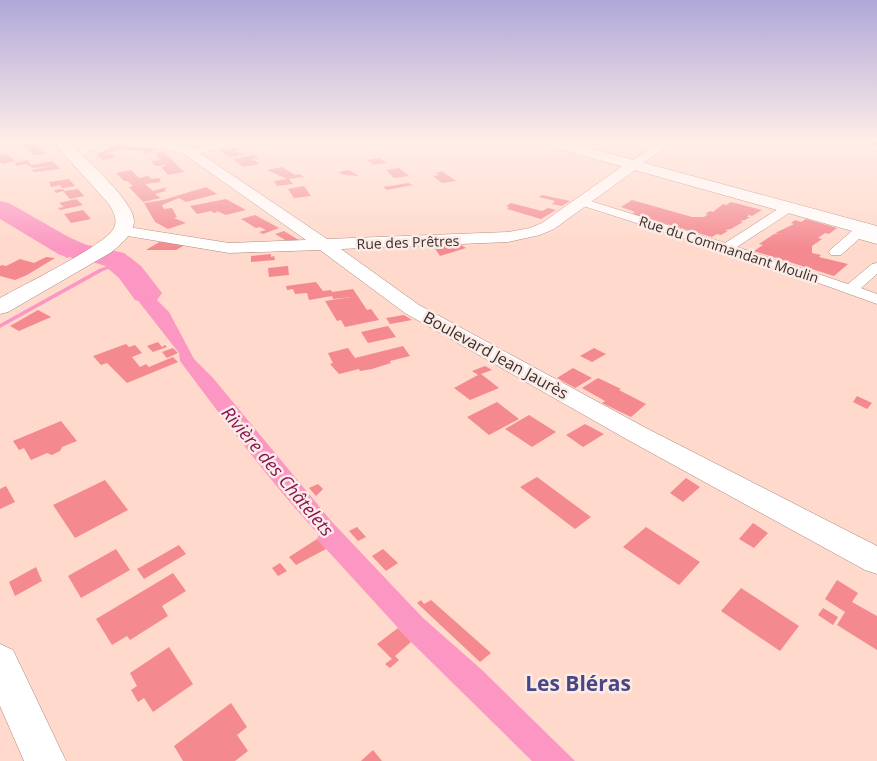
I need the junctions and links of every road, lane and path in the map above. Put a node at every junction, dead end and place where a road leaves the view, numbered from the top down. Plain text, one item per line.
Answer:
1 (93, 178) edge
2 (227, 178) edge
3 (615, 178) edge
4 (678, 178) edge
5 (581, 202) junction
6 (788, 208) junction
7 (122, 231) junction
8 (877, 232) edge
9 (877, 240) edge
10 (325, 245) junction
11 (726, 248) junction
12 (836, 252) dead end
13 (877, 267) edge
14 (850, 290) junction
15 (877, 299) edge
16 (0, 306) edge
17 (877, 560) edge
18 (0, 662) edge
19 (45, 761) edge

1 - 7 main road
2 - 10 street, Boulevard Jean Jaurès
3 - 5 street, Rue des Prêtres
4 - 6 main road
5 - 10 street, Rue des Prêtres
5 - 11 street, Rue du Commandant Moulin
6 - 8 main road
6 - 11 street
7 - 10 street, Rue des Prêtres
7 - 16 main road
9 - 12 street
10 - 17 street, Boulevard Jean Jaurès
11 - 14 street, Rue du Commandant Moulin
13 - 14 street
14 - 15 street, Rue du Commandant Moulin
18 - 19 street

